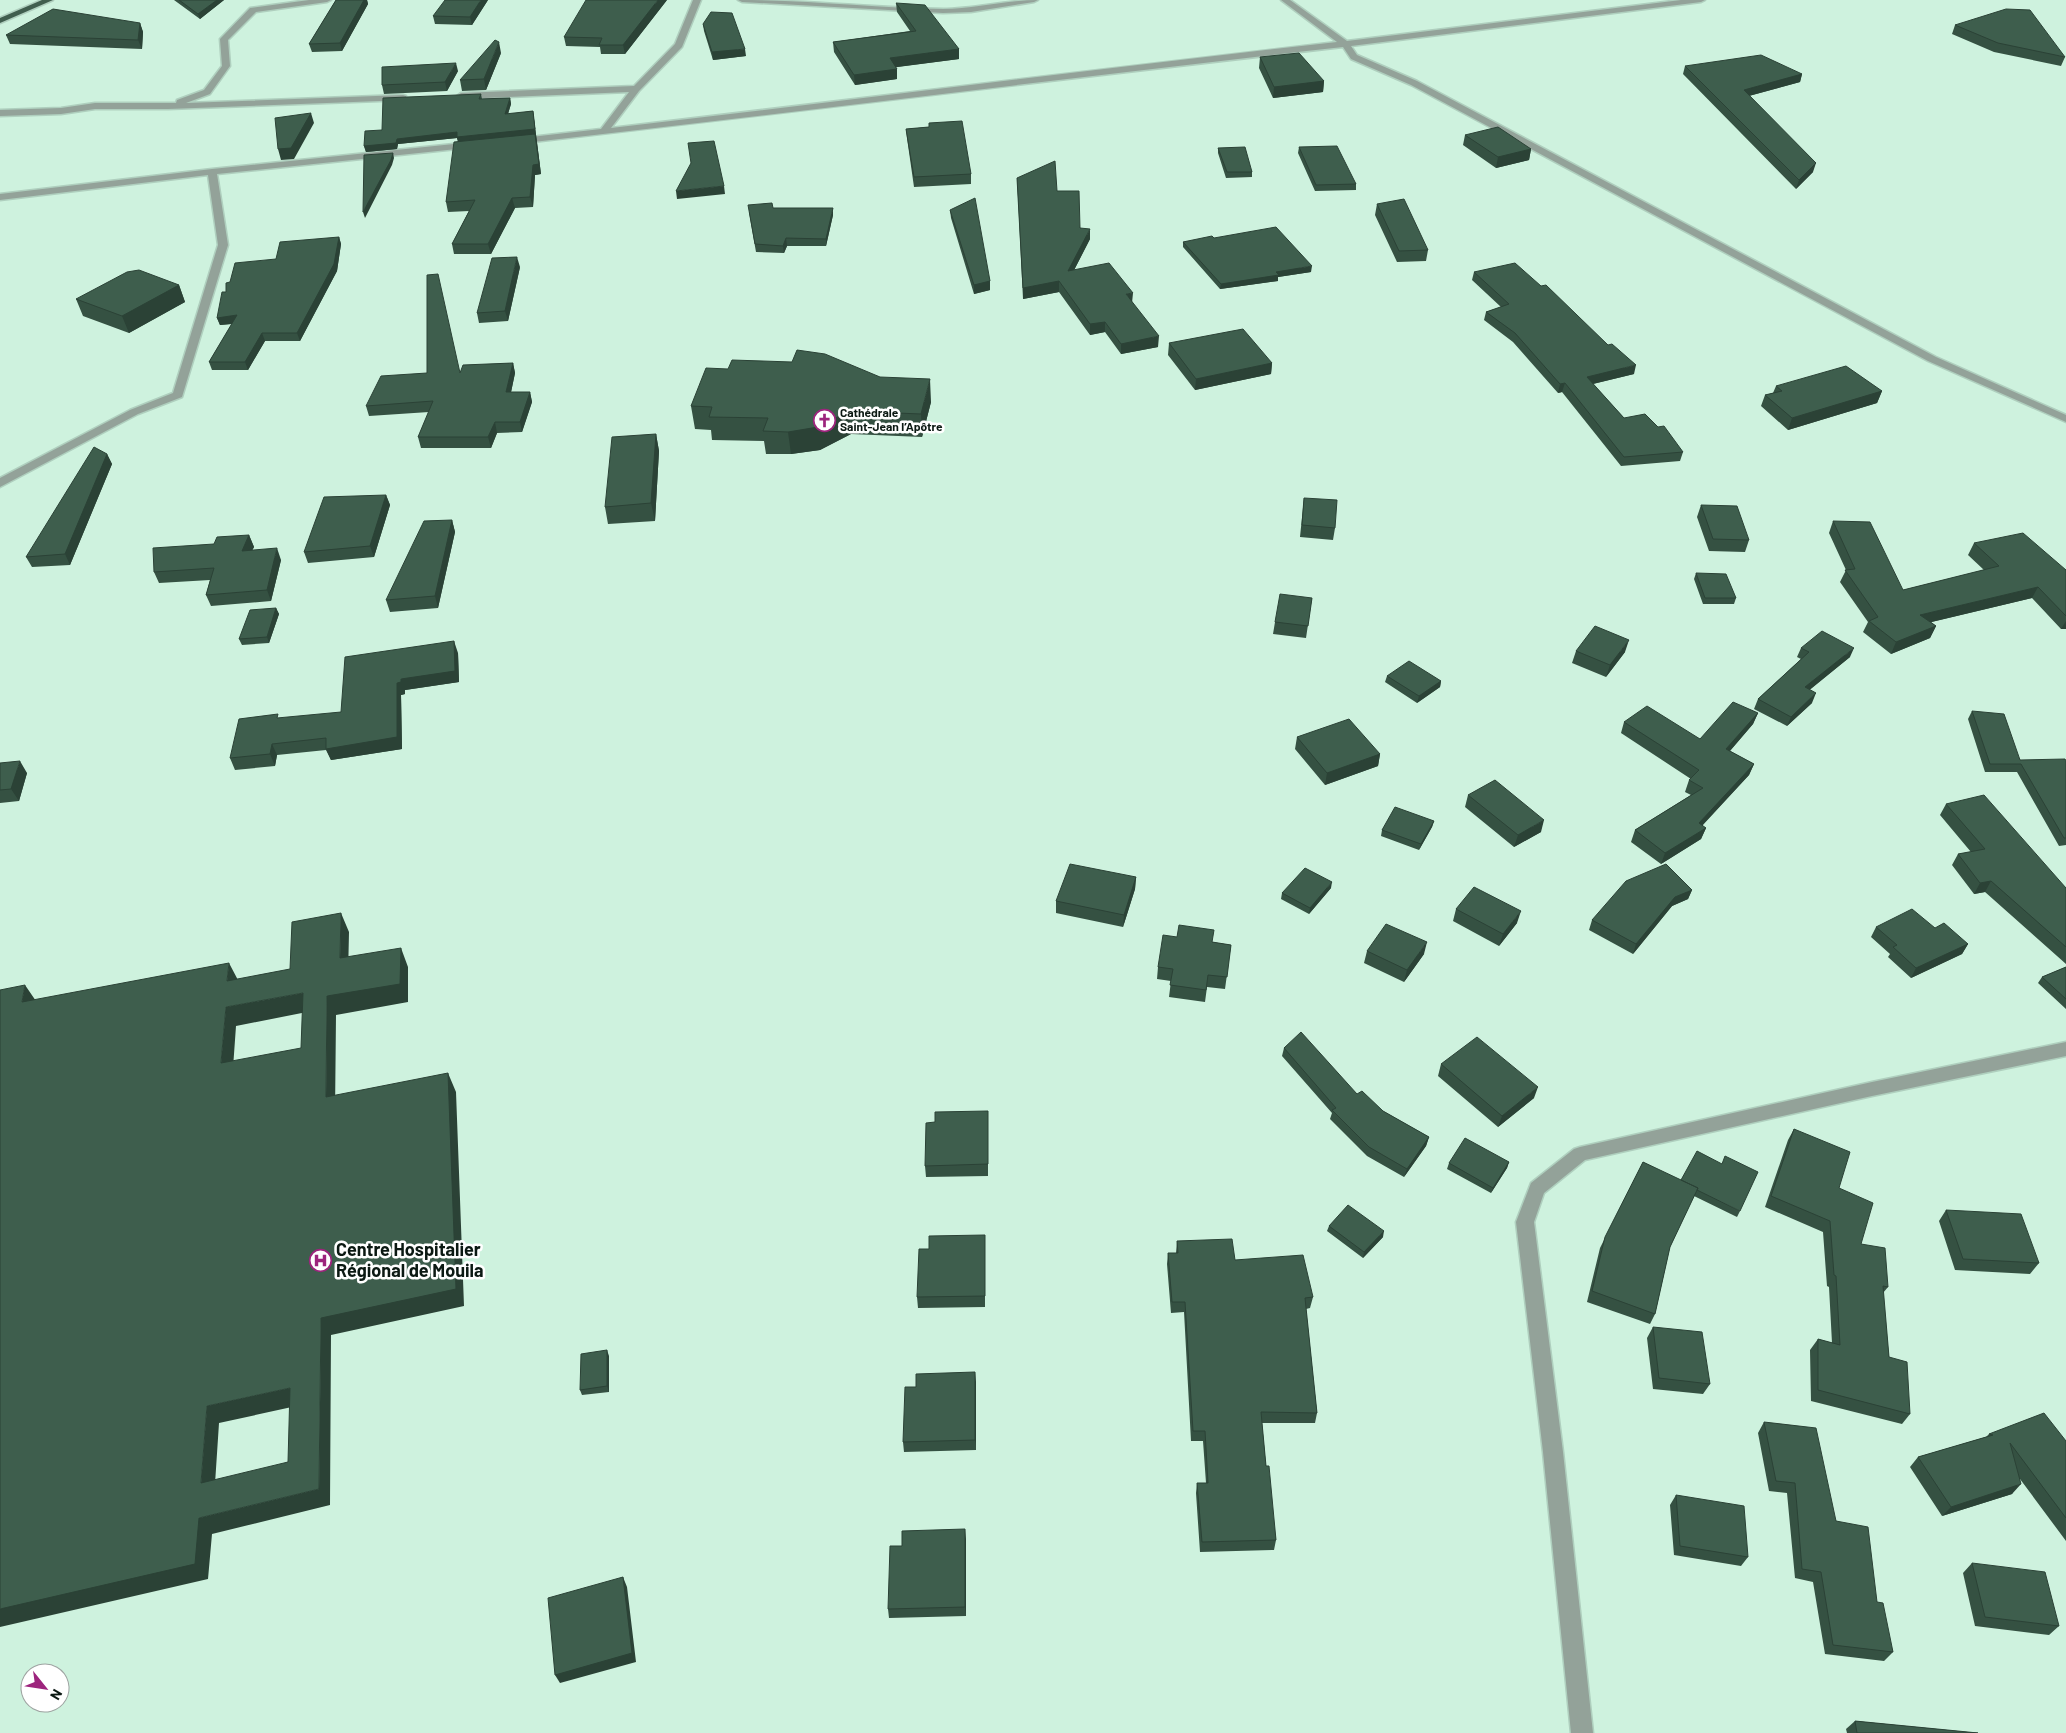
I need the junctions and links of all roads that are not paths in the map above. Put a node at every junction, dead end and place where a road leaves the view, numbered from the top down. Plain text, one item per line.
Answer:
1 (326, 0) edge
2 (697, 0) edge
3 (742, 0) edge
4 (1034, 0) edge
5 (1285, 0) edge
6 (1701, 0) edge
7 (43, 1) edge
8 (0, 21) edge
9 (1344, 44) junction
10 (636, 89) junction
11 (447, 96) edge
12 (417, 97) edge
13 (168, 106) junction
14 (0, 113) edge
15 (603, 132) junction
16 (505, 142) edge
17 (485, 144) edge
18 (212, 172) junction
19 (0, 197) edge
20 (2066, 419) edge
21 (0, 483) edge
22 (2066, 1049) edge
23 (1582, 1733) edge

1 - 13 street
2 - 10 street
3 - 4 street
5 - 9 street
6 - 9 street
7 - 8 highway
9 - 15 street
9 - 20 street
10 - 11 street
10 - 15 street
12 - 13 street
13 - 14 street
15 - 16 street
17 - 18 street
18 - 19 street
18 - 21 street
22 - 23 street

